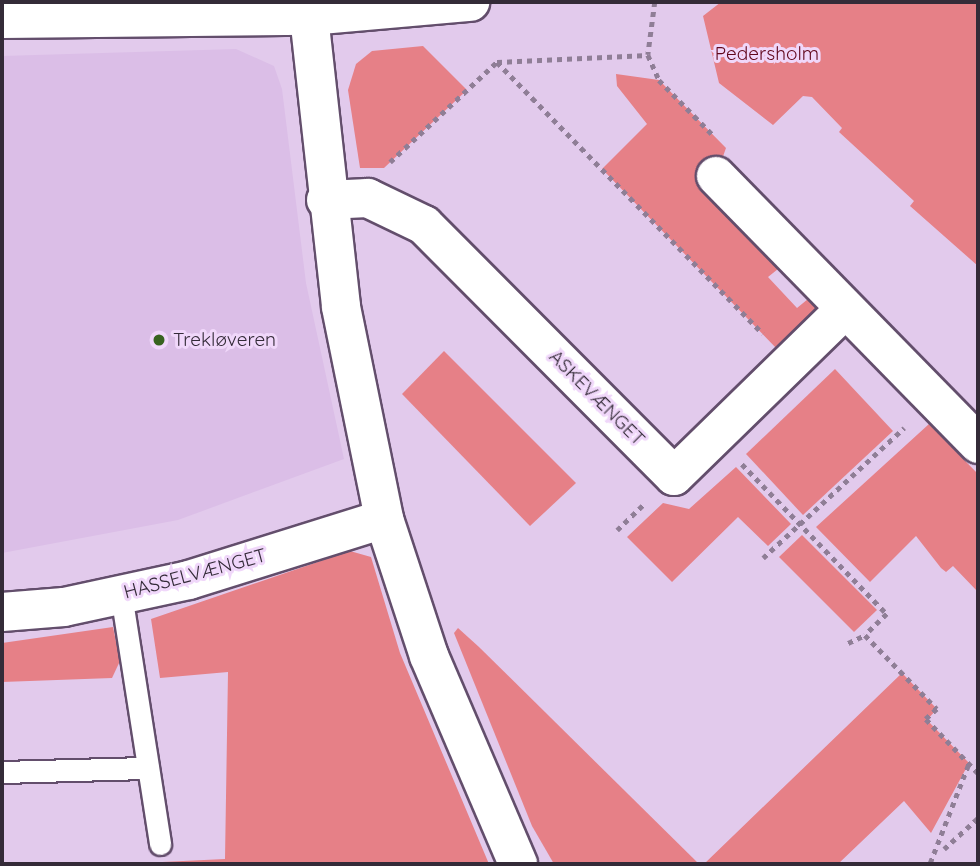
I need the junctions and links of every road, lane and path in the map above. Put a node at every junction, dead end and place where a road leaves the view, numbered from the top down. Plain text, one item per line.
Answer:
1 (470, 2) edge
2 (655, 2) edge
3 (309, 16) junction
4 (2, 19) edge
5 (648, 55) junction
6 (497, 62) junction
7 (716, 176) joint
8 (368, 198) junction
9 (326, 200) junction
10 (845, 309) junction
11 (790, 362) junction
12 (934, 399) junction
13 (715, 436) junction
14 (978, 444) edge
15 (384, 519) junction
16 (801, 524) junction
17 (763, 558) dead end
18 (121, 594) junction
19 (2, 612) edge
20 (865, 635) junction
21 (848, 643) dead end
22 (968, 763) junction
23 (148, 768) junction
24 (2, 772) edge
25 (978, 773) edge
26 (978, 818) edge
27 (160, 844) dead end
28 (944, 849) dead end
29 (929, 863) edge
30 (518, 864) edge

1 - 3 street
2 - 5 path
3 - 4 street
3 - 9 street
5 - 6 path
5 - 7 path
6 - 8 path
6 - 11 path
7 - 10 street
8 - 9 street, ASKEVÆNGET
8 - 13 street, ASKEVÆNGET
9 - 15 street
10 - 11 street, ASKEVÆNGET
10 - 12 street
11 - 13 street, ASKEVÆNGET
12 - 14 street
12 - 16 path
13 - 16 path
15 - 18 street, HASSELVÆNGET
15 - 30 street
16 - 17 path
16 - 20 path
18 - 19 street, HASSELVÆNGET
18 - 23 lane
20 - 21 path
20 - 22 path
22 - 25 path
22 - 29 path
23 - 24 lane
23 - 27 lane
26 - 28 path

